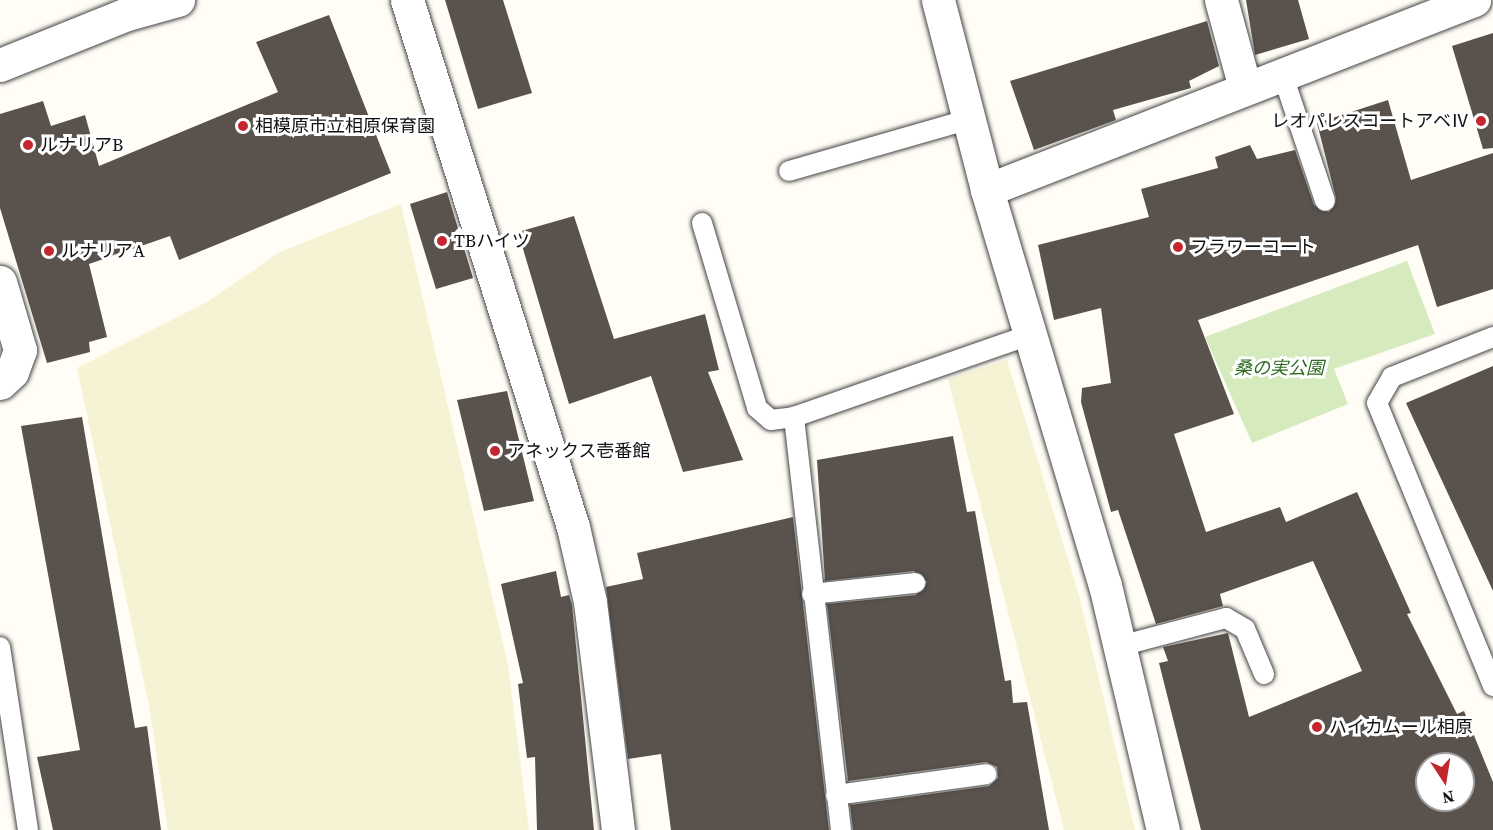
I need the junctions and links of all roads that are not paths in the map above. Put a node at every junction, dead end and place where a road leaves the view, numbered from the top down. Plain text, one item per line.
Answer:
1 (178, 0) edge
2 (407, 0) edge
3 (938, 0) edge
4 (1221, 0) edge
5 (1474, 0) edge
6 (0, 65) edge
7 (1282, 73) junction
8 (1245, 88) junction
9 (969, 119) junction
10 (789, 171) dead end
11 (987, 190) junction
12 (1325, 201) dead end
13 (702, 224) dead end
14 (0, 282) edge
15 (1030, 334) junction
16 (1493, 338) edge
17 (0, 383) edge
18 (794, 417) junction
19 (915, 583) dead end
20 (812, 594) junction
21 (1120, 646) junction
22 (0, 647) edge
23 (1264, 674) dead end
24 (1493, 686) edge
25 (987, 774) dead end
26 (836, 795) junction
27 (28, 830) edge
28 (618, 830) edge
29 (841, 830) edge
30 (1163, 830) edge

1 - 6 street
2 - 28 street
3 - 9 street
4 - 8 street
5 - 7 street
7 - 8 street
7 - 12 lane
8 - 11 street
9 - 10 lane
9 - 11 street
11 - 15 street
13 - 18 lane
14 - 17 street
15 - 18 lane
15 - 21 street
16 - 24 lane
18 - 20 lane
19 - 20 lane
20 - 26 lane
21 - 23 lane
21 - 30 street
22 - 27 lane
25 - 26 lane
26 - 29 lane

